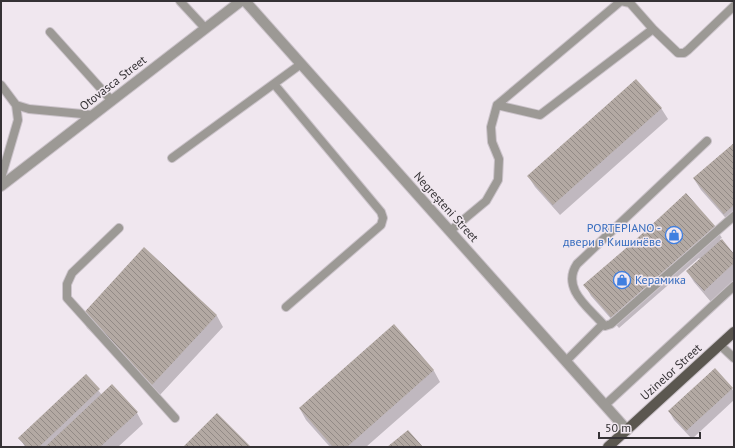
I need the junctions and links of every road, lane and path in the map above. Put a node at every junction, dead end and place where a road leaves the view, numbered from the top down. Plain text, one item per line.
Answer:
1 (180, 1) edge
2 (241, 1) edge
3 (245, 1) edge
4 (621, 1) edge
5 (734, 6) edge
6 (205, 28) junction
7 (653, 29) junction
8 (50, 32) dead end
9 (300, 64) junction
10 (274, 84) junction
11 (1, 85) edge
12 (112, 101) junction
13 (16, 104) junction
14 (497, 105) junction
15 (93, 115) junction
16 (707, 141) dead end
17 (172, 158) dead end
18 (1, 178) edge
19 (1, 186) edge
20 (734, 216) edge
21 (119, 228) dead end
22 (450, 231) junction
23 (734, 286) edge
24 (286, 307) dead end
25 (603, 324) junction
26 (734, 332) edge
27 (720, 345) junction
28 (734, 358) edge
29 (566, 361) junction
30 (605, 405) junction
31 (175, 418) dead end
32 (627, 430) junction
33 (608, 447) edge

1 - 6 lane
2 - 6 street, Otovasca Street
3 - 9 street, Negreșteni Street
4 - 7 lane
4 - 14 lane
5 - 7 lane
6 - 12 street, Otovasca Street
7 - 14 lane
8 - 12 lane
9 - 10 lane
9 - 22 street, Negreșteni Street
10 - 17 lane
10 - 24 lane
11 - 13 lane
12 - 15 street, Otovasca Street
13 - 15 lane
13 - 18 lane
14 - 22 lane
15 - 19 street, Otovasca Street
16 - 25 lane
20 - 25 lane
21 - 31 lane
22 - 29 street, Negreșteni Street
23 - 30 lane
25 - 29 lane
26 - 27 main road, Uzinelor Street
27 - 28 lane
27 - 32 main road, Uzinelor Street
29 - 30 street, Negreșteni Street
30 - 32 street, Negreșteni Street
32 - 33 main road, Uzinelor Street

